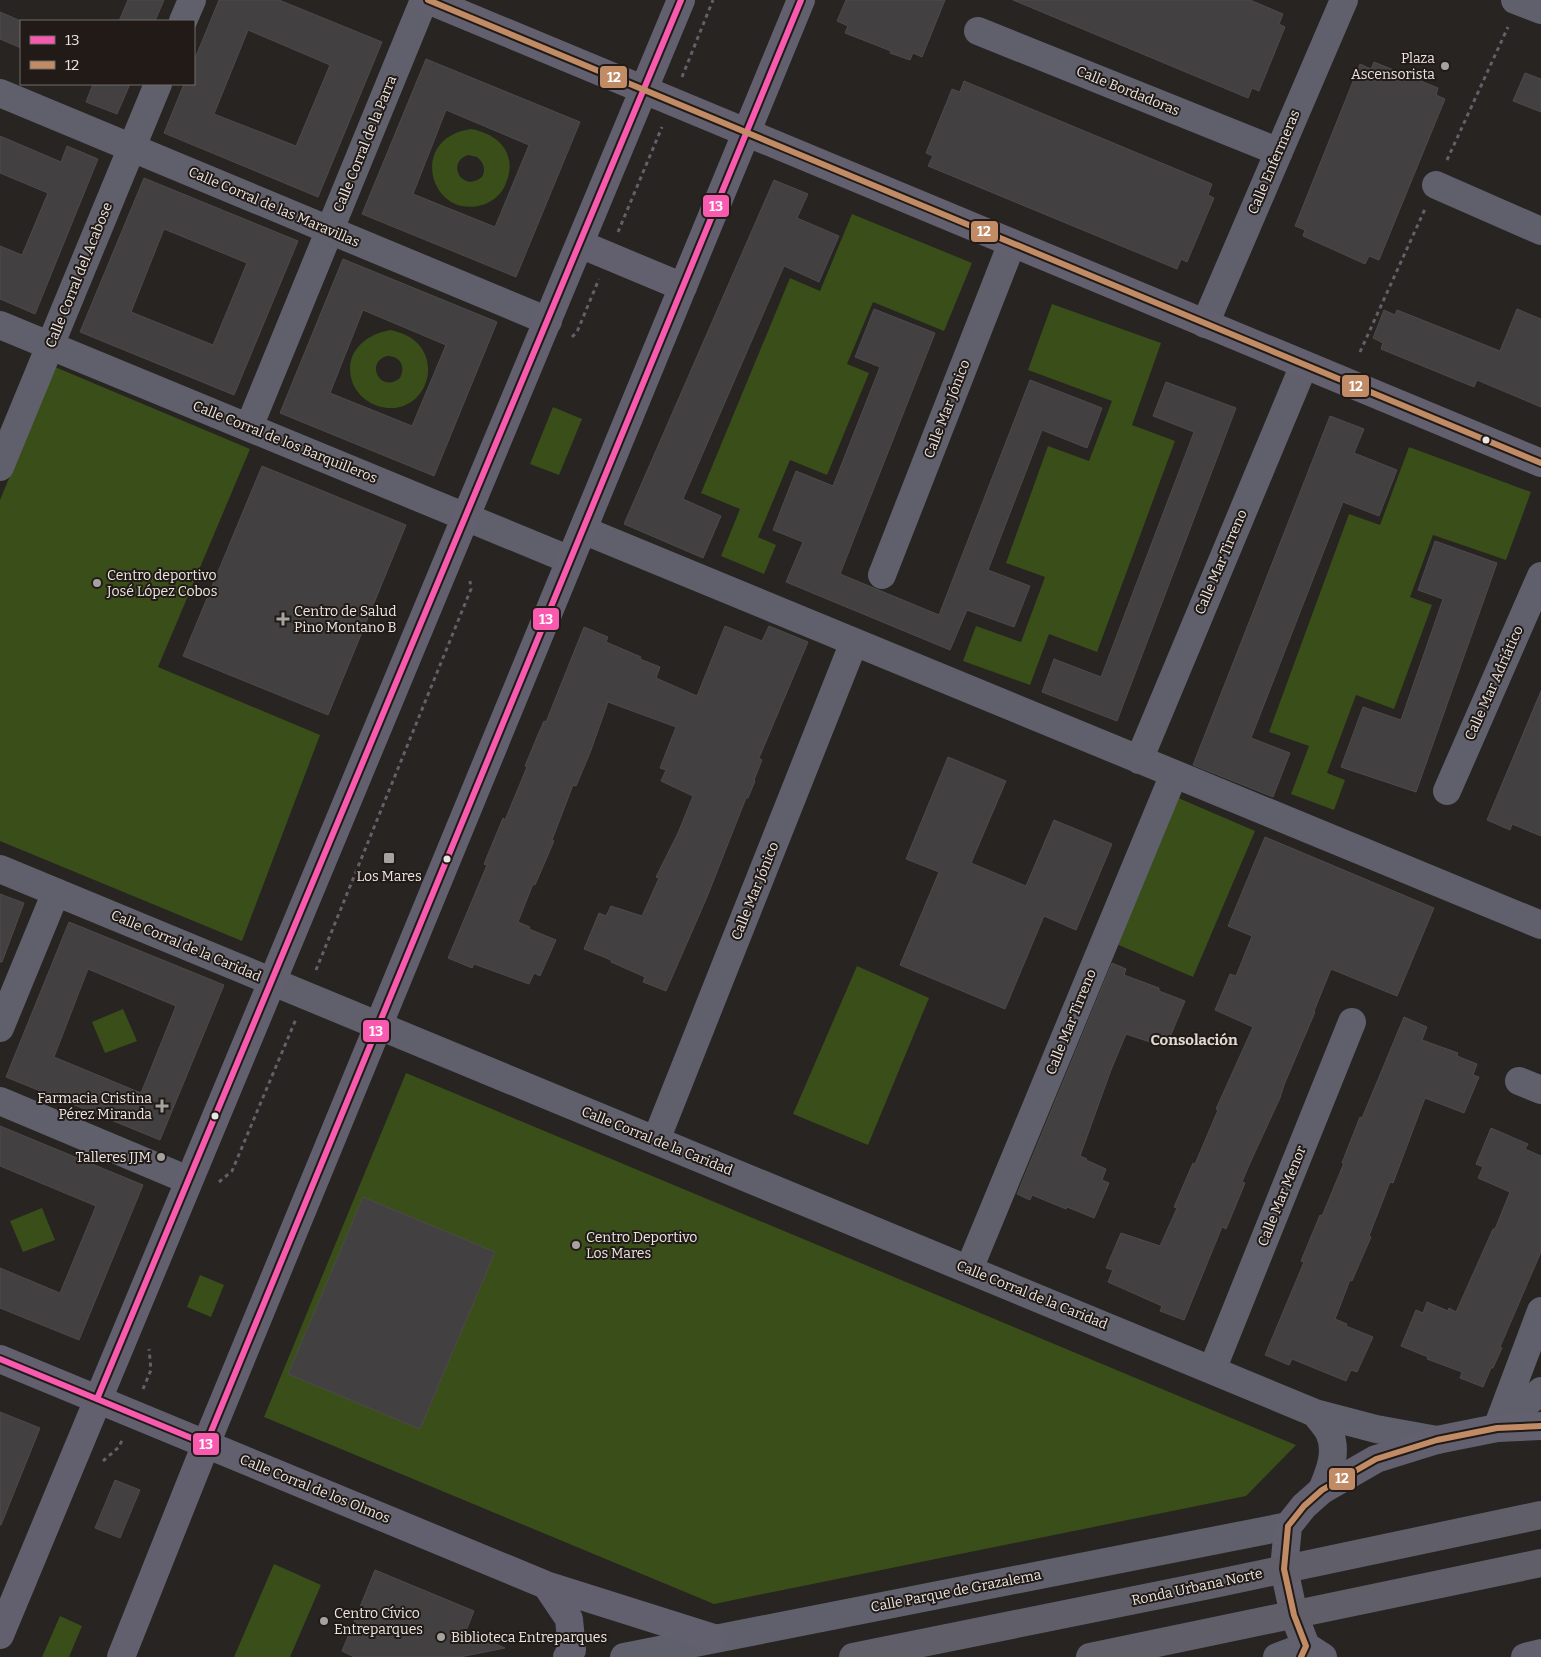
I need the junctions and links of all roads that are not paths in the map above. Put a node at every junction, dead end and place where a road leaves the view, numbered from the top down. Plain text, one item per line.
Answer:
1 (192, 0) edge
2 (426, 0) edge
3 (681, 0) edge
4 (801, 0) edge
5 (1344, 0) edge
6 (1515, 0) edge
7 (1541, 10) edge
8 (183, 20) edge
9 (978, 30) dead end
10 (158, 85) edge
11 (644, 89) junction
12 (0, 93) edge
13 (746, 132) junction
14 (131, 148) junction
15 (1279, 152) junction
16 (1436, 185) dead end
17 (330, 230) junction
18 (1541, 231) edge
19 (1012, 243) junction
20 (580, 244) junction
21 (683, 287) junction
22 (548, 321) junction
23 (1205, 324) junction
24 (0, 325) edge
25 (50, 346) junction
26 (1304, 365) junction
27 (249, 427) junction
28 (1541, 463) edge
29 (0, 467) edge
30 (465, 516) junction
31 (583, 530) junction
32 (570, 560) junction
33 (882, 575) dead end
34 (1541, 576) edge
35 (854, 642) junction
36 (1139, 760) junction
37 (1174, 774) junction
38 (1447, 791) dead end
39 (0, 869) edge
40 (56, 892) junction
41 (1541, 925) edge
42 (272, 981) junction
43 (1352, 1022) dead end
44 (379, 1026) junction
45 (0, 1028) edge
46 (0, 1101) edge
47 (656, 1140) junction
48 (188, 1180) junction
49 (969, 1270) junction
50 (1541, 1311) edge
51 (0, 1359) edge
52 (1212, 1370) junction
53 (1541, 1391) edge
54 (97, 1399) junction
55 (1315, 1413) junction
56 (1541, 1426) edge
57 (1497, 1428) junction
58 (1437, 1440) junction
59 (206, 1444) junction
60 (1322, 1490) junction
61 (1541, 1515) edge
62 (1288, 1526) junction
63 (1541, 1563) edge
64 (1284, 1569) junction
65 (546, 1585) junction
66 (1294, 1615) junction
67 (0, 1635) edge
68 (714, 1638) junction
69 (1310, 1653) edge
70 (1541, 1654) edge
71 (121, 1657) edge
72 (567, 1657) edge
73 (624, 1657) edge
74 (853, 1657) edge
75 (1090, 1657) edge
76 (1277, 1657) edge
77 (1525, 1657) edge

1 - 8 street
2 - 11 street
2 - 17 street, Calle Corral de la Parra
3 - 11 street
4 - 13 street
5 - 15 street, Calle Enfermeras
6 - 7 street
9 - 15 street, Calle Bordadoras
10 - 14 street, Calle Corral del Acabose
11 - 13 street
11 - 20 street
12 - 14 street, Calle Corral de las Maravillas
13 - 19 street
13 - 21 street
14 - 17 street, Calle Corral de las Maravillas
14 - 25 street, Calle Corral del Acabose
15 - 23 street, Calle Enfermeras
16 - 18 street
17 - 22 street, Calle Corral de las Maravillas
17 - 27 street, Calle Corral de la Parra
19 - 23 street
19 - 33 street, Calle Mar Jónico
20 - 21 street
20 - 22 street
21 - 31 street
22 - 30 street
23 - 26 street
24 - 25 street, Calle Corral de los Barquilleros
25 - 27 street, Calle Corral de los Barquilleros
25 - 29 street, Calle Corral del Acabose
26 - 28 street
26 - 36 street, Calle Mar Tirreno
27 - 30 street, Calle Corral de los Barquilleros
30 - 32 street, Calle Corral de los Barquilleros
30 - 42 street
31 - 32 street
31 - 35 street
32 - 44 street
34 - 38 street, Calle Mar Adriático
35 - 36 street
35 - 47 street, Calle Mar Jónico
36 - 37 street
37 - 41 street
37 - 49 street, Calle Mar Tirreno
39 - 40 street, Calle Corral de la Caridad
40 - 42 street, Calle Corral de la Caridad
40 - 45 street
42 - 44 street, Calle Corral de la Caridad
42 - 48 street
43 - 52 street, Calle Mar Menor
44 - 47 street, Calle Corral de la Caridad
44 - 59 street
46 - 48 street
47 - 49 street, Calle Corral de la Caridad
48 - 54 street
49 - 52 street, Calle Corral de la Caridad
50 - 57 street
51 - 54 street, Calle Corral de los Olmos
52 - 55 street, Calle Corral de la Caridad
53 - 57 street
54 - 59 street, Calle Corral de los Olmos
54 - 67 street
55 - 58 street, Calle Corral de la Caridad
55 - 60 street
56 - 57 street
57 - 58 street
58 - 60 street
59 - 65 street, Calle Corral de los Olmos
59 - 71 street
60 - 62 street
61 - 64 main road, Ronda Urbana Norte
62 - 64 street
62 - 68 street, Calle Parque de Grazalema
63 - 66 main road
64 - 66 street
64 - 74 main road, Ronda Urbana Norte
65 - 68 street, Calle Corral de los Olmos
65 - 72 street
66 - 69 street
66 - 75 main road
68 - 73 street, Calle Parque de Grazalema
69 - 76 street
70 - 77 street

